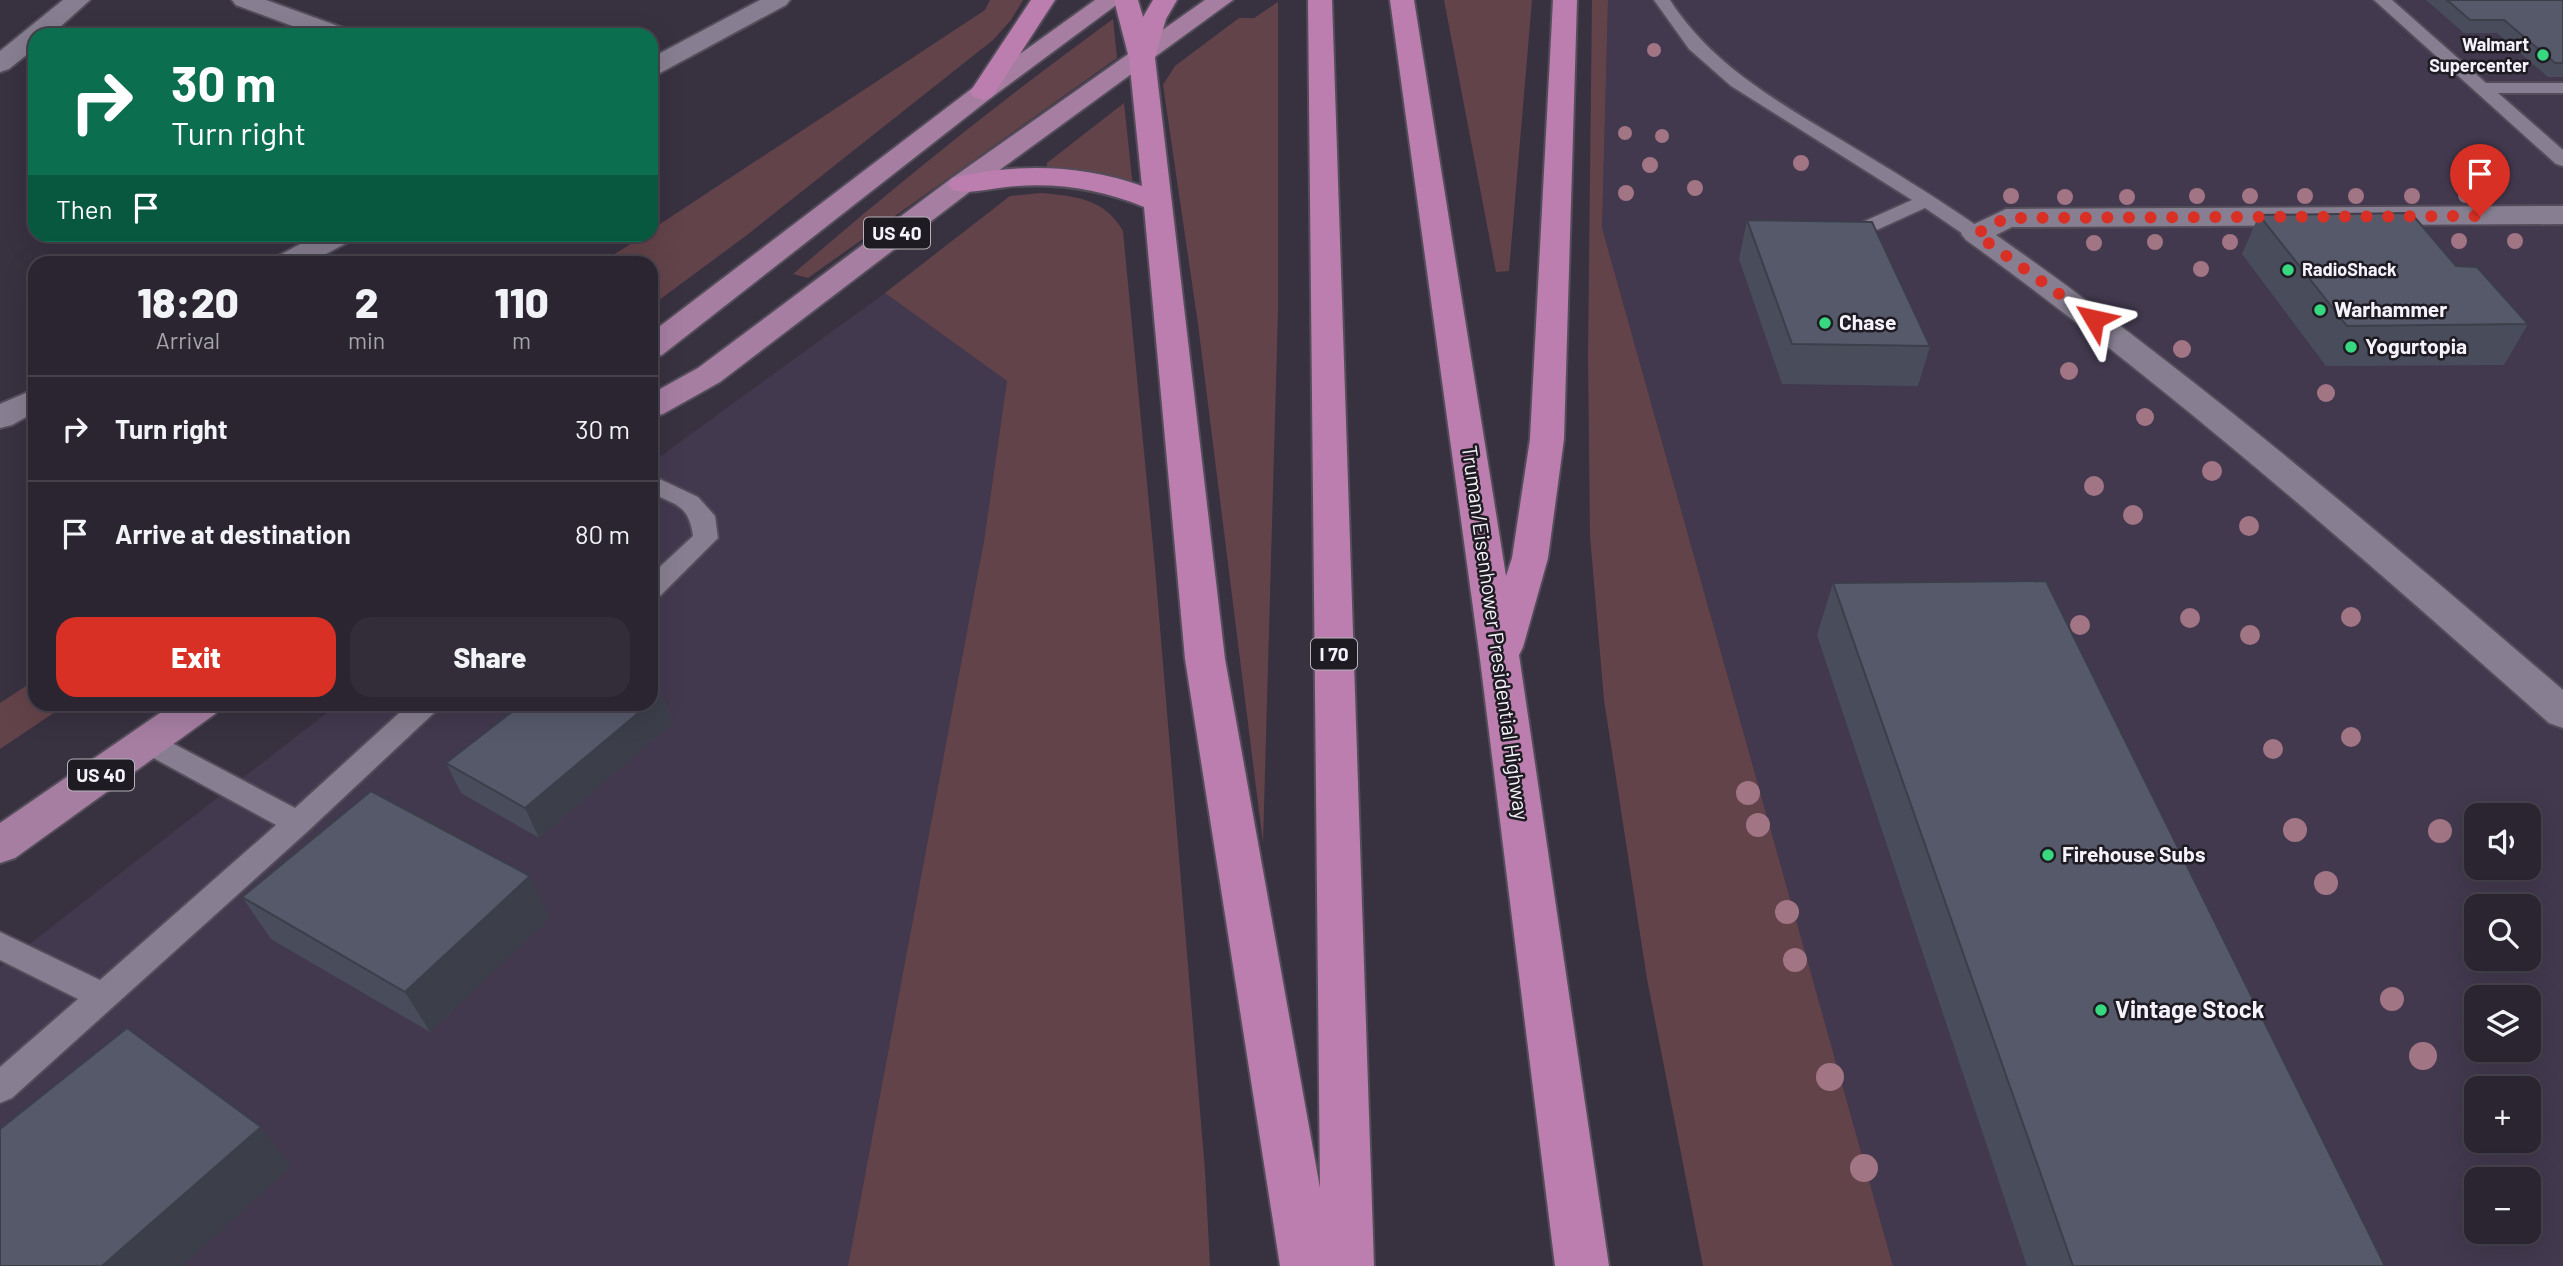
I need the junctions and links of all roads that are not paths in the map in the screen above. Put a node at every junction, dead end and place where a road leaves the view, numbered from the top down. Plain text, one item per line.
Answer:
1 (78, 0) edge
2 (244, 0) edge
3 (778, 0) edge
4 (1043, 0) edge
5 (1111, 0) edge
6 (1126, 0) edge
7 (1165, 0) edge
8 (1221, 0) edge
9 (1320, 0) edge
10 (1402, 0) edge
11 (1565, 0) edge
12 (1662, 0) edge
13 (2382, 0) edge
14 (44, 28) edge
15 (321, 28) edge
16 (28, 41) edge
17 (1142, 58) junction
18 (0, 64) edge
19 (658, 64) edge
20 (2482, 88) junction
21 (2563, 88) edge
22 (983, 92) junction
23 (2563, 160) edge
24 (962, 184) junction
25 (1928, 200) junction
26 (1157, 202) junction
27 (2563, 215) edge
28 (1863, 229) edge
29 (1976, 234) junction
30 (327, 242) edge
31 (300, 256) edge
32 (658, 343) edge
33 (28, 403) edge
34 (658, 403) edge
35 (0, 418) edge
36 (658, 486) edge
37 (658, 583) edge
38 (1500, 659) junction
39 (191, 711) edge
40 (418, 711) edge
41 (2563, 713) edge
42 (147, 742) junction
43 (298, 823) junction
44 (0, 846) edge
45 (0, 945) edge
46 (102, 996) junction
47 (0, 1088) edge
48 (1307, 1266) edge
49 (1347, 1266) edge
50 (1582, 1266) edge

1 - 14 street
2 - 15 street
3 - 19 street
4 - 22 highway
5 - 22 main road, US 40
6 - 17 highway
7 - 17 highway
8 - 17 main road, US 40
9 - 49 highway, I 70
10 - 38 highway, Truman/Eisenhower Presidential Highway
11 - 38 highway
12 - 25 lane
13 - 20 lane
16 - 18 street
17 - 24 main road, US 40
17 - 26 highway
20 - 21 lane
20 - 23 lane
22 - 32 main road, US 40
24 - 26 highway
24 - 34 main road, US 40
25 - 28 lane
25 - 29 lane
26 - 48 highway
27 - 29 street
29 - 41 street
30 - 31 street
33 - 35 street
36 - 37 lane
38 - 50 highway, Truman/Eisenhower Presidential Highway
39 - 42 main road, US 40
40 - 43 lane
42 - 43 lane
42 - 44 main road, US 40
43 - 46 lane
45 - 46 lane
46 - 47 lane

